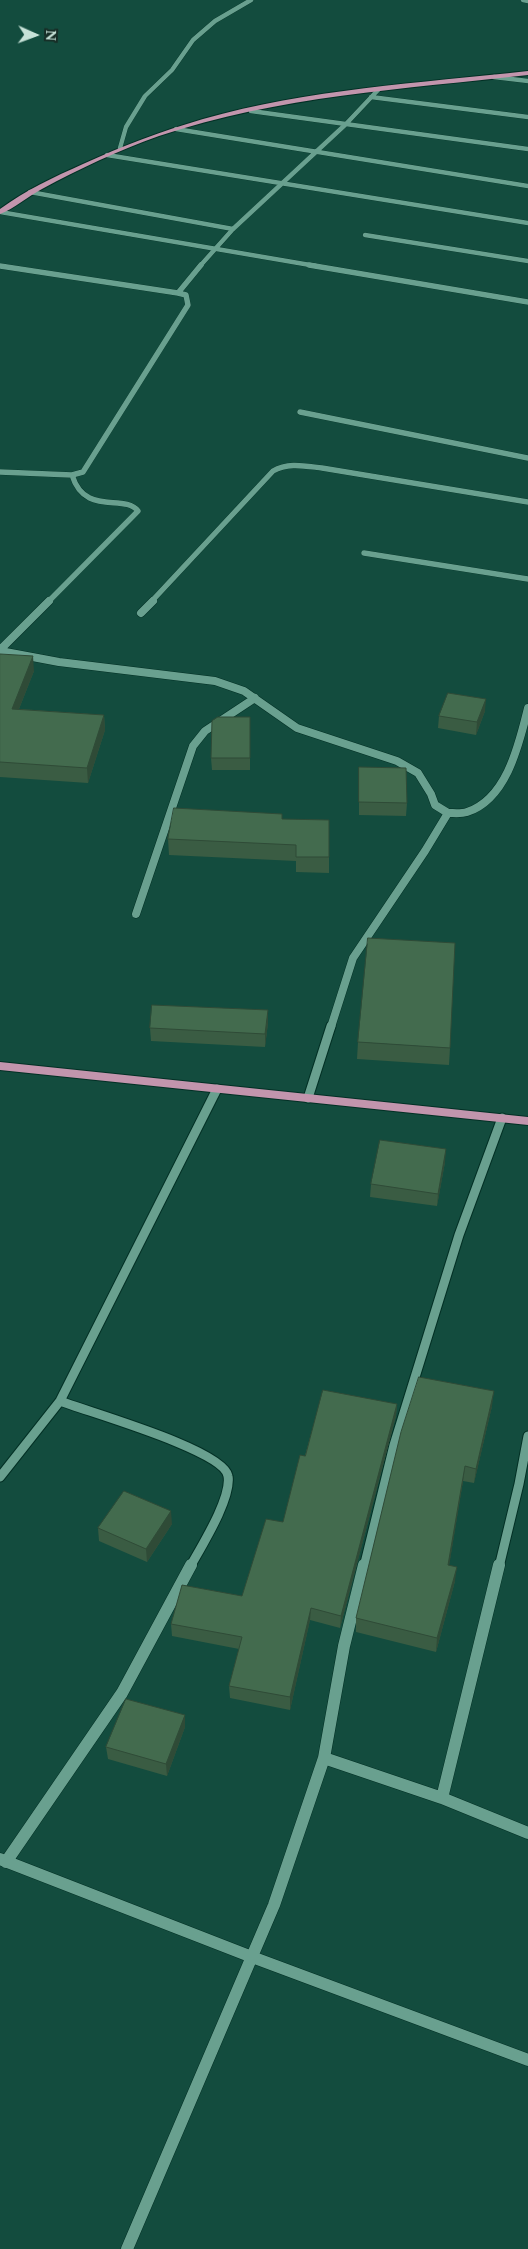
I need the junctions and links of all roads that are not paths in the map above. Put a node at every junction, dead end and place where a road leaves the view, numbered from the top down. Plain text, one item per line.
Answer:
1 (250, 0) edge
2 (523, 0) edge
3 (528, 1) edge
4 (528, 72) edge
5 (494, 77) junction
6 (528, 81) edge
7 (378, 90) junction
8 (372, 97) junction
9 (251, 110) junction
10 (528, 117) edge
11 (346, 124) junction
12 (176, 129) junction
13 (120, 148) junction
14 (528, 149) edge
15 (315, 153) junction
16 (107, 155) junction
17 (283, 184) junction
18 (528, 186) edge
19 (30, 192) junction
20 (0, 212) edge
21 (528, 224) edge
22 (233, 229) junction
23 (365, 235) dead end
24 (213, 249) junction
25 (528, 261) edge
26 (0, 266) edge
27 (178, 293) junction
28 (528, 302) edge
29 (300, 412) dead end
30 (528, 458) edge
31 (0, 472) edge
32 (72, 475) junction
33 (528, 502) edge
34 (364, 553) dead end
35 (528, 579) edge
36 (141, 613) dead end
37 (0, 650) edge
38 (254, 698) junction
39 (528, 708) edge
40 (448, 813) junction
41 (136, 914) dead end
42 (0, 1066) edge
43 (217, 1088) junction
44 (308, 1098) junction
45 (502, 1118) junction
46 (528, 1121) edge
47 (69, 1405) junction
48 (528, 1436) edge
49 (0, 1477) edge
50 (324, 1758) junction
51 (442, 1798) junction
52 (528, 1833) edge
53 (3, 1861) edge
54 (252, 1957) junction
55 (528, 2060) edge
56 (128, 2249) edge

1 - 13 street
2 - 3 street
4 - 5 main road
5 - 6 street
5 - 7 main road
7 - 8 street
7 - 9 main road
8 - 10 street
8 - 11 street
9 - 11 street
9 - 12 main road
11 - 14 street
11 - 15 street
12 - 13 main road
12 - 15 street
13 - 16 main road
15 - 17 street
15 - 18 street
16 - 17 street
16 - 19 main road
17 - 21 street
17 - 22 street
19 - 20 main road
19 - 22 street
20 - 24 street
22 - 24 street
23 - 25 street
24 - 27 street
24 - 28 street
26 - 27 street
27 - 32 street
29 - 30 street
31 - 32 street
32 - 37 street
33 - 36 street
34 - 35 street
37 - 38 street
38 - 40 street
38 - 41 street
39 - 40 street
40 - 44 street
42 - 43 main road
43 - 44 main road
43 - 47 street
44 - 45 main road
45 - 46 main road
45 - 50 street
47 - 49 street
47 - 53 street
48 - 51 street
50 - 51 street
50 - 54 street
51 - 52 street
53 - 54 street
54 - 55 street
54 - 56 street

